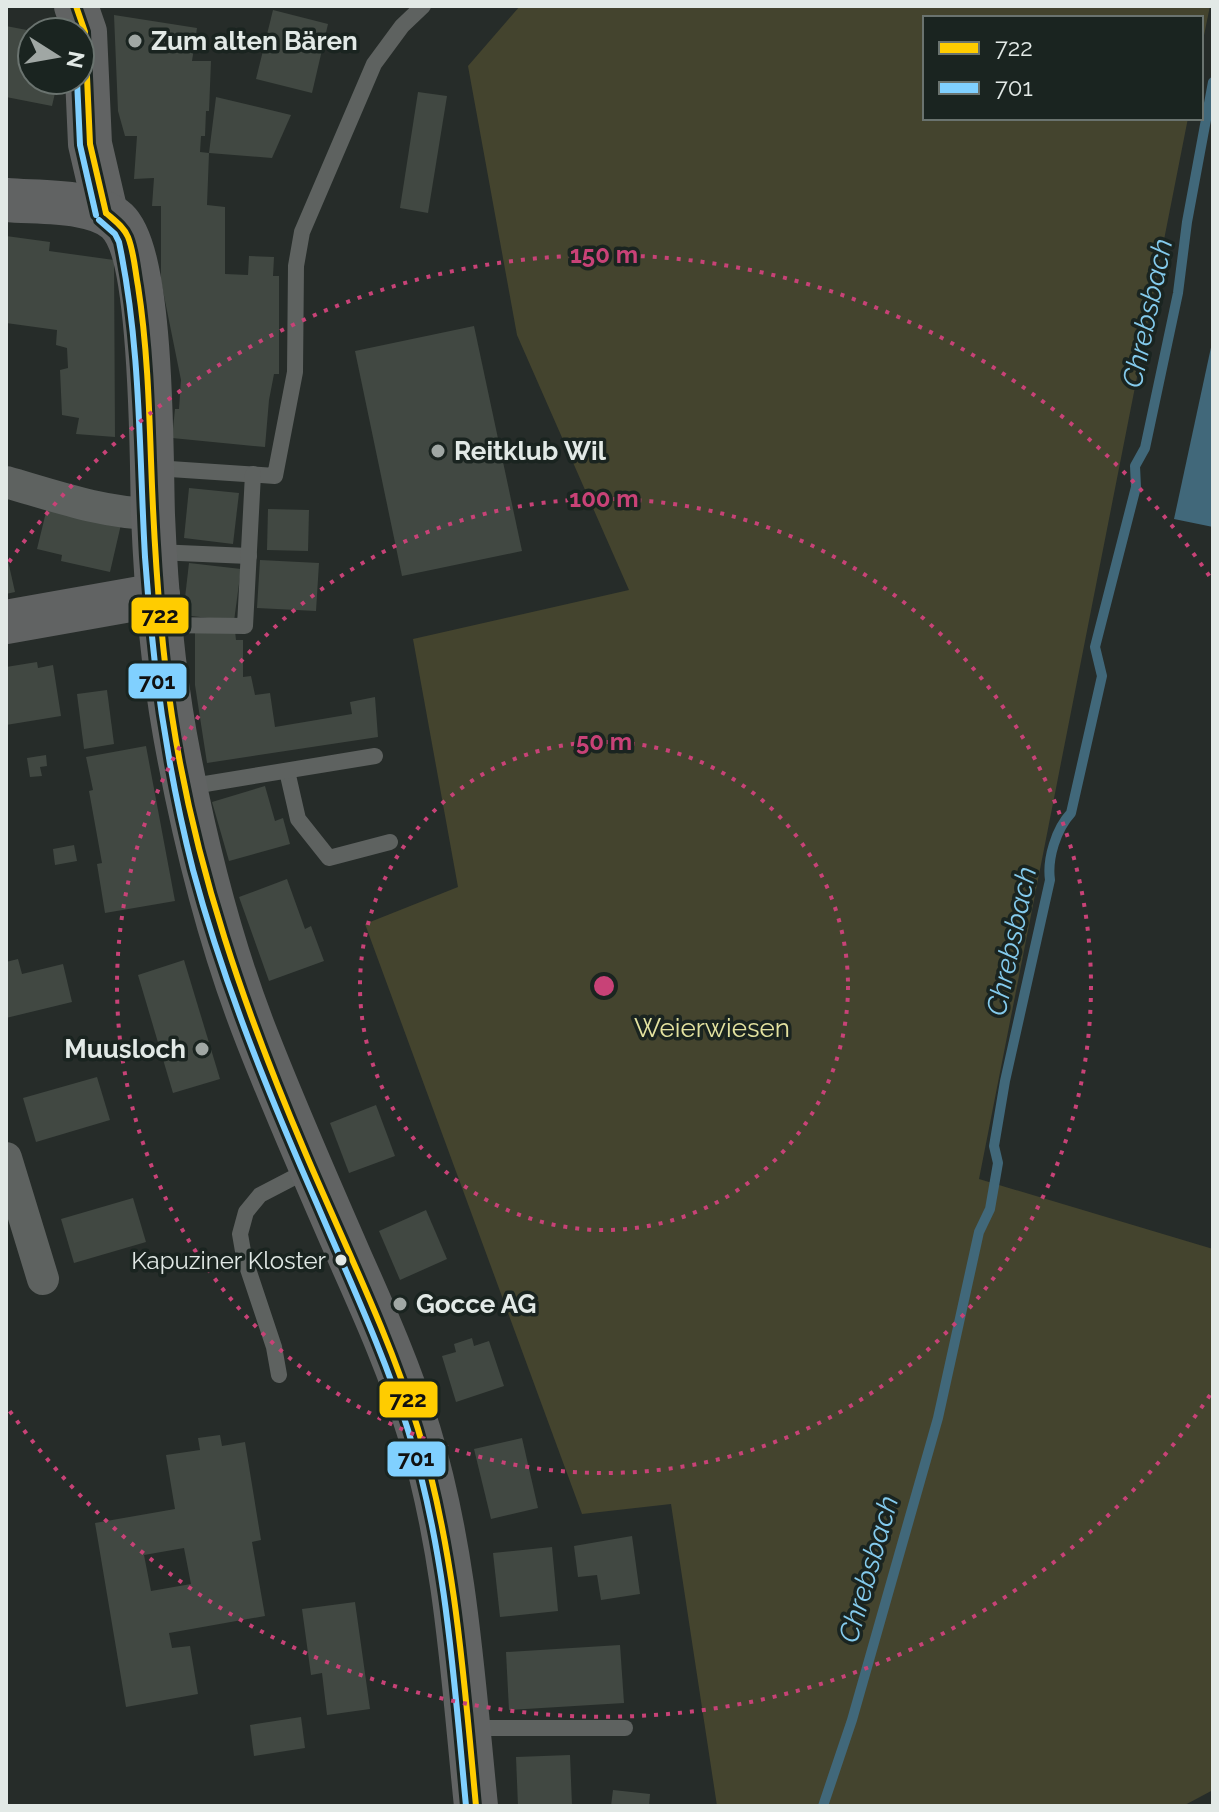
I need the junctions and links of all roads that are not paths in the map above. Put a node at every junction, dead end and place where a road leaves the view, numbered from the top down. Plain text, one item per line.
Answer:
1 (76, 6) edge
2 (423, 6) edge
3 (6, 200) edge
4 (117, 226) junction
5 (152, 468) junction
6 (253, 474) junction
7 (6, 482) edge
8 (154, 533) junction
9 (249, 556) junction
10 (159, 610) junction
11 (6, 622) edge
12 (375, 756) dead end
13 (287, 771) junction
14 (184, 787) junction
15 (390, 842) dead end
16 (6, 1158) edge
17 (312, 1168) junction
18 (43, 1279) dead end
19 (279, 1375) dead end
20 (468, 1728) junction
21 (625, 1728) dead end
22 (476, 1806) edge

1 - 4 main road
2 - 6 lane
3 - 4 main road
4 - 5 main road
5 - 6 lane
5 - 8 main road
6 - 9 lane
7 - 8 street
8 - 9 lane
8 - 10 main road
9 - 10 lane
10 - 11 main road
10 - 14 main road
12 - 13 lane
13 - 14 lane
13 - 15 lane
14 - 17 main road
16 - 18 street
17 - 19 lane
17 - 20 main road
20 - 21 lane
20 - 22 main road

